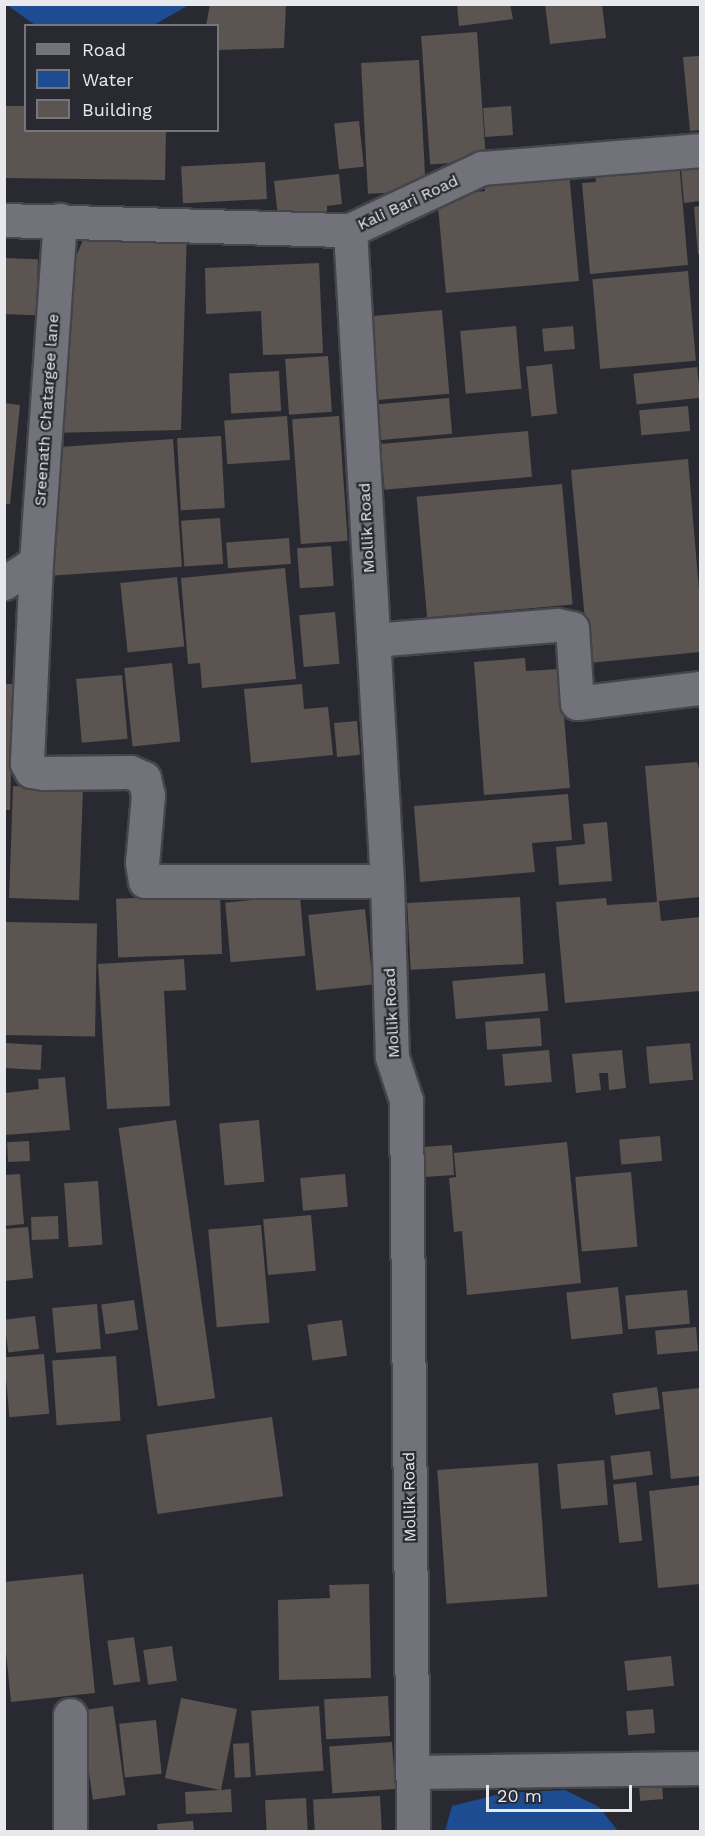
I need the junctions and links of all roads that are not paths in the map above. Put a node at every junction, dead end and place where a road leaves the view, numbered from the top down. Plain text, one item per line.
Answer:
1 (700, 150) edge
2 (4, 220) edge
3 (60, 220) junction
4 (350, 230) junction
5 (36, 562) junction
6 (4, 583) edge
7 (373, 640) junction
8 (700, 688) edge
9 (387, 881) junction
10 (70, 1715) dead end
11 (700, 1768) edge
12 (412, 1772) junction
13 (70, 1832) edge
14 (413, 1832) edge

1 - 4 street, Kali Bari Road
2 - 3 street, Kali Bari Road
3 - 4 street, Kali Bari Road
3 - 5 street, Sreenath Chatargee lane
4 - 7 street, Mollik Road
5 - 6 street
5 - 9 street, Sreenath Chatargee lane
7 - 8 street
7 - 9 street, Mollik Road
9 - 12 street, Mollik Road
10 - 13 street
11 - 12 street
12 - 14 street, Mollik Road

